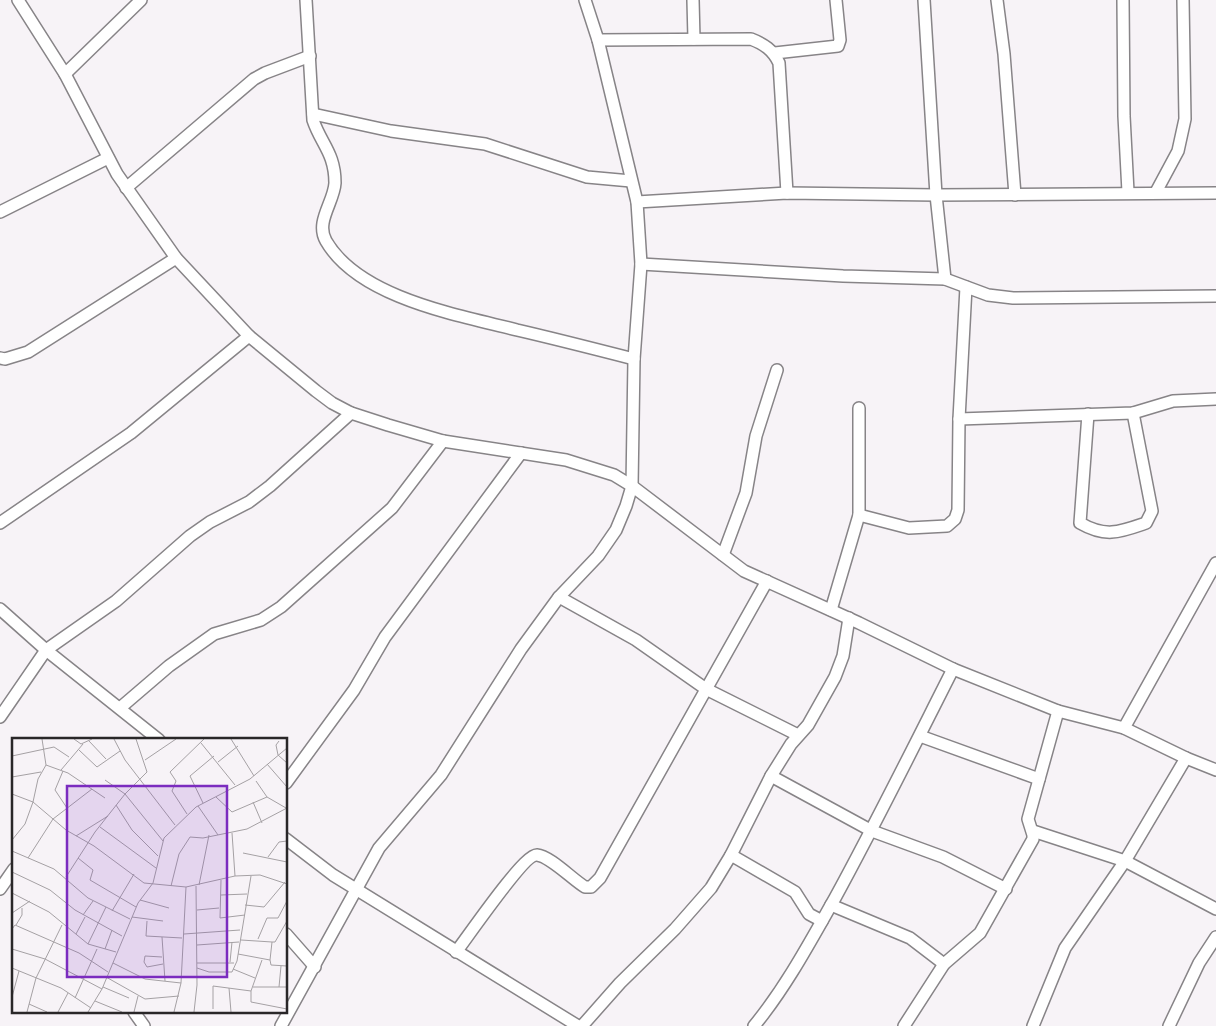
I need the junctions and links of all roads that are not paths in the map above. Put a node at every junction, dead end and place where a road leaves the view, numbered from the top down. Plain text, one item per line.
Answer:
1 (18, 0) edge
2 (141, 0) edge
3 (306, 0) edge
4 (585, 0) edge
5 (692, 0) edge
6 (836, 0) edge
7 (924, 0) edge
8 (997, 0) edge
9 (1123, 0) edge
10 (1183, 0) edge
11 (694, 39) junction
12 (598, 40) junction
13 (775, 53) junction
14 (310, 56) junction
15 (65, 74) junction
16 (313, 114) junction
17 (108, 158) junction
18 (631, 181) junction
19 (126, 188) junction
20 (1128, 192) junction
21 (1156, 192) junction
22 (1216, 193) edge
23 (787, 194) junction
24 (936, 195) junction
25 (1015, 195) junction
26 (637, 202) junction
27 (0, 212) edge
28 (176, 258) junction
29 (641, 264) junction
30 (945, 278) junction
31 (966, 287) junction
32 (1216, 296) edge
33 (249, 336) junction
34 (0, 358) edge
35 (634, 358) junction
36 (777, 370) dead end
37 (1216, 399) edge
38 (859, 408) dead end
39 (351, 413) junction
40 (1134, 413) junction
41 (1088, 414) junction
42 (959, 419) junction
43 (443, 441) junction
44 (521, 452) junction
45 (632, 486) junction
46 (859, 515) junction
47 (0, 522) edge
48 (723, 555) junction
49 (1216, 563) edge
50 (767, 581) junction
51 (559, 598) junction
52 (0, 609) edge
53 (831, 610) junction
54 (849, 618) junction
55 (46, 650) junction
56 (953, 669) junction
57 (706, 689) junction
58 (120, 708) junction
59 (1058, 711) junction
60 (0, 717) edge
61 (1124, 728) junction
62 (798, 735) junction
63 (920, 736) junction
64 (157, 738) edge
65 (1186, 758) junction
66 (1216, 770) edge
67 (770, 776) junction
68 (1039, 779) junction
69 (288, 781) edge
70 (872, 831) junction
71 (1032, 831) junction
72 (288, 840) edge
73 (731, 855) junction
74 (1125, 861) junction
75 (12, 872) edge
76 (0, 888) edge
77 (356, 889) junction
78 (1006, 889) junction
79 (831, 905) junction
80 (1216, 909) edge
81 (822, 921) junction
82 (288, 936) edge
83 (1216, 937) edge
84 (456, 952) junction
85 (944, 964) junction
86 (315, 967) junction
87 (288, 1014) edge
88 (288, 1014) edge
89 (281, 1026) edge
90 (580, 1026) edge
91 (754, 1026) edge
92 (904, 1026) edge
93 (1033, 1026) edge
94 (1169, 1026) edge

1 - 15 street
2 - 15 street
3 - 14 street
4 - 12 street
5 - 11 street
6 - 13 street
7 - 24 street
8 - 25 street
9 - 20 street
10 - 21 street
11 - 12 street
11 - 13 street
12 - 18 street
13 - 23 street
14 - 16 street
14 - 19 street
15 - 17 street
16 - 18 street
16 - 35 street
17 - 19 street
17 - 27 street
18 - 26 street
19 - 28 street
20 - 21 street
20 - 25 street
21 - 22 street
23 - 24 street
23 - 26 street
24 - 25 street
24 - 30 street
26 - 29 street
28 - 33 street
28 - 34 street
29 - 30 street
29 - 35 street
30 - 31 street
31 - 32 street
31 - 42 street
33 - 39 street
33 - 47 street
35 - 45 street
36 - 48 street
37 - 40 street
38 - 46 street
39 - 43 street
39 - 55 street
40 - 41 street
40 - 41 street
41 - 42 street
42 - 46 street
43 - 44 street
43 - 58 street
44 - 45 street
44 - 69 street
45 - 48 street
45 - 51 street
46 - 53 street
48 - 50 street
49 - 61 street
50 - 53 street
50 - 57 street
51 - 57 street
51 - 77 street
52 - 55 street
53 - 54 street
54 - 56 street
54 - 62 street
55 - 58 street
55 - 60 street
56 - 59 street
56 - 63 street
57 - 62 street
57 - 84 street
58 - 64 street
59 - 61 street
59 - 68 street
61 - 65 street
62 - 67 street
63 - 68 street
63 - 70 street
65 - 66 street
65 - 74 street
67 - 70 street
67 - 73 street
68 - 71 street
70 - 78 street
70 - 79 street
71 - 74 street
71 - 78 street
72 - 77 street
73 - 81 street
73 - 90 street
74 - 80 street
74 - 93 street
75 - 76 street
77 - 84 street
77 - 86 street
78 - 85 street
79 - 81 street
79 - 85 street
81 - 91 street
82 - 86 street
83 - 94 street
84 - 90 street
85 - 92 street
86 - 88 street
87 - 89 street

